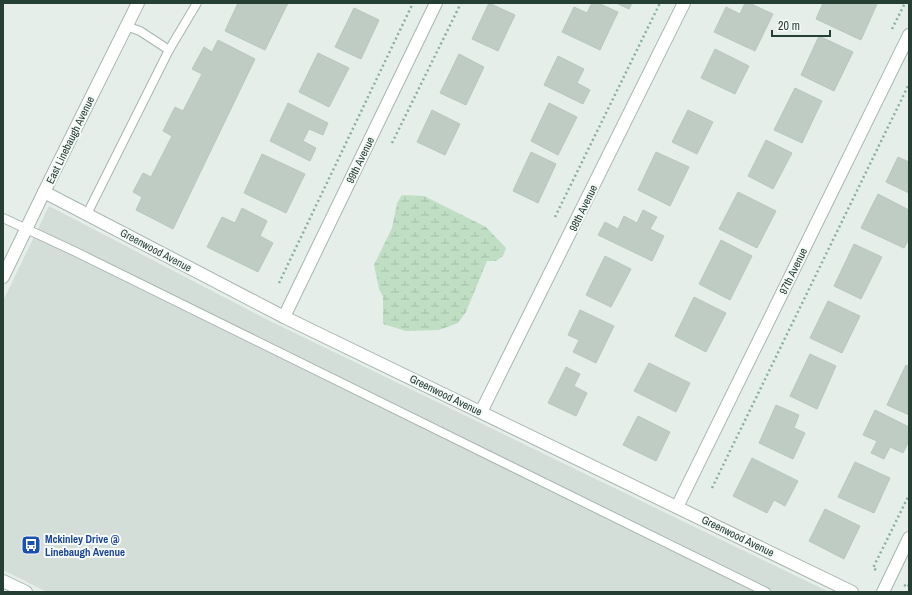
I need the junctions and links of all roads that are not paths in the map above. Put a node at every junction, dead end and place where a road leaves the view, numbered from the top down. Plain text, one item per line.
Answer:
1 (138, 3) edge
2 (197, 3) edge
3 (436, 3) edge
4 (684, 3) edge
5 (126, 26) junction
6 (909, 34) edge
7 (170, 50) junction
8 (44, 192) junction
9 (87, 214) junction
10 (3, 218) edge
11 (26, 229) junction
12 (3, 277) edge
13 (284, 317) junction
14 (481, 412) junction
15 (677, 507) junction
16 (909, 538) edge
17 (3, 581) edge
18 (26, 592) edge
19 (766, 592) edge
20 (852, 592) edge
21 (883, 592) edge

1 - 5 street, East Linebaugh Avenue
2 - 7 lane
3 - 13 street, 99th Avenue
4 - 14 street, 98th Avenue
5 - 7 lane
5 - 8 street, East Linebaugh Avenue
6 - 15 street, 97th Avenue
7 - 9 lane
8 - 9 street, Greenwood Avenue
8 - 11 street, East Linebaugh Avenue
9 - 13 street, Greenwood Avenue
10 - 11 lane
11 - 12 street, East Linebaugh Avenue
11 - 19 lane
13 - 14 street, Greenwood Avenue
14 - 15 street, Greenwood Avenue
15 - 20 street, Greenwood Avenue
16 - 21 street
17 - 18 street

